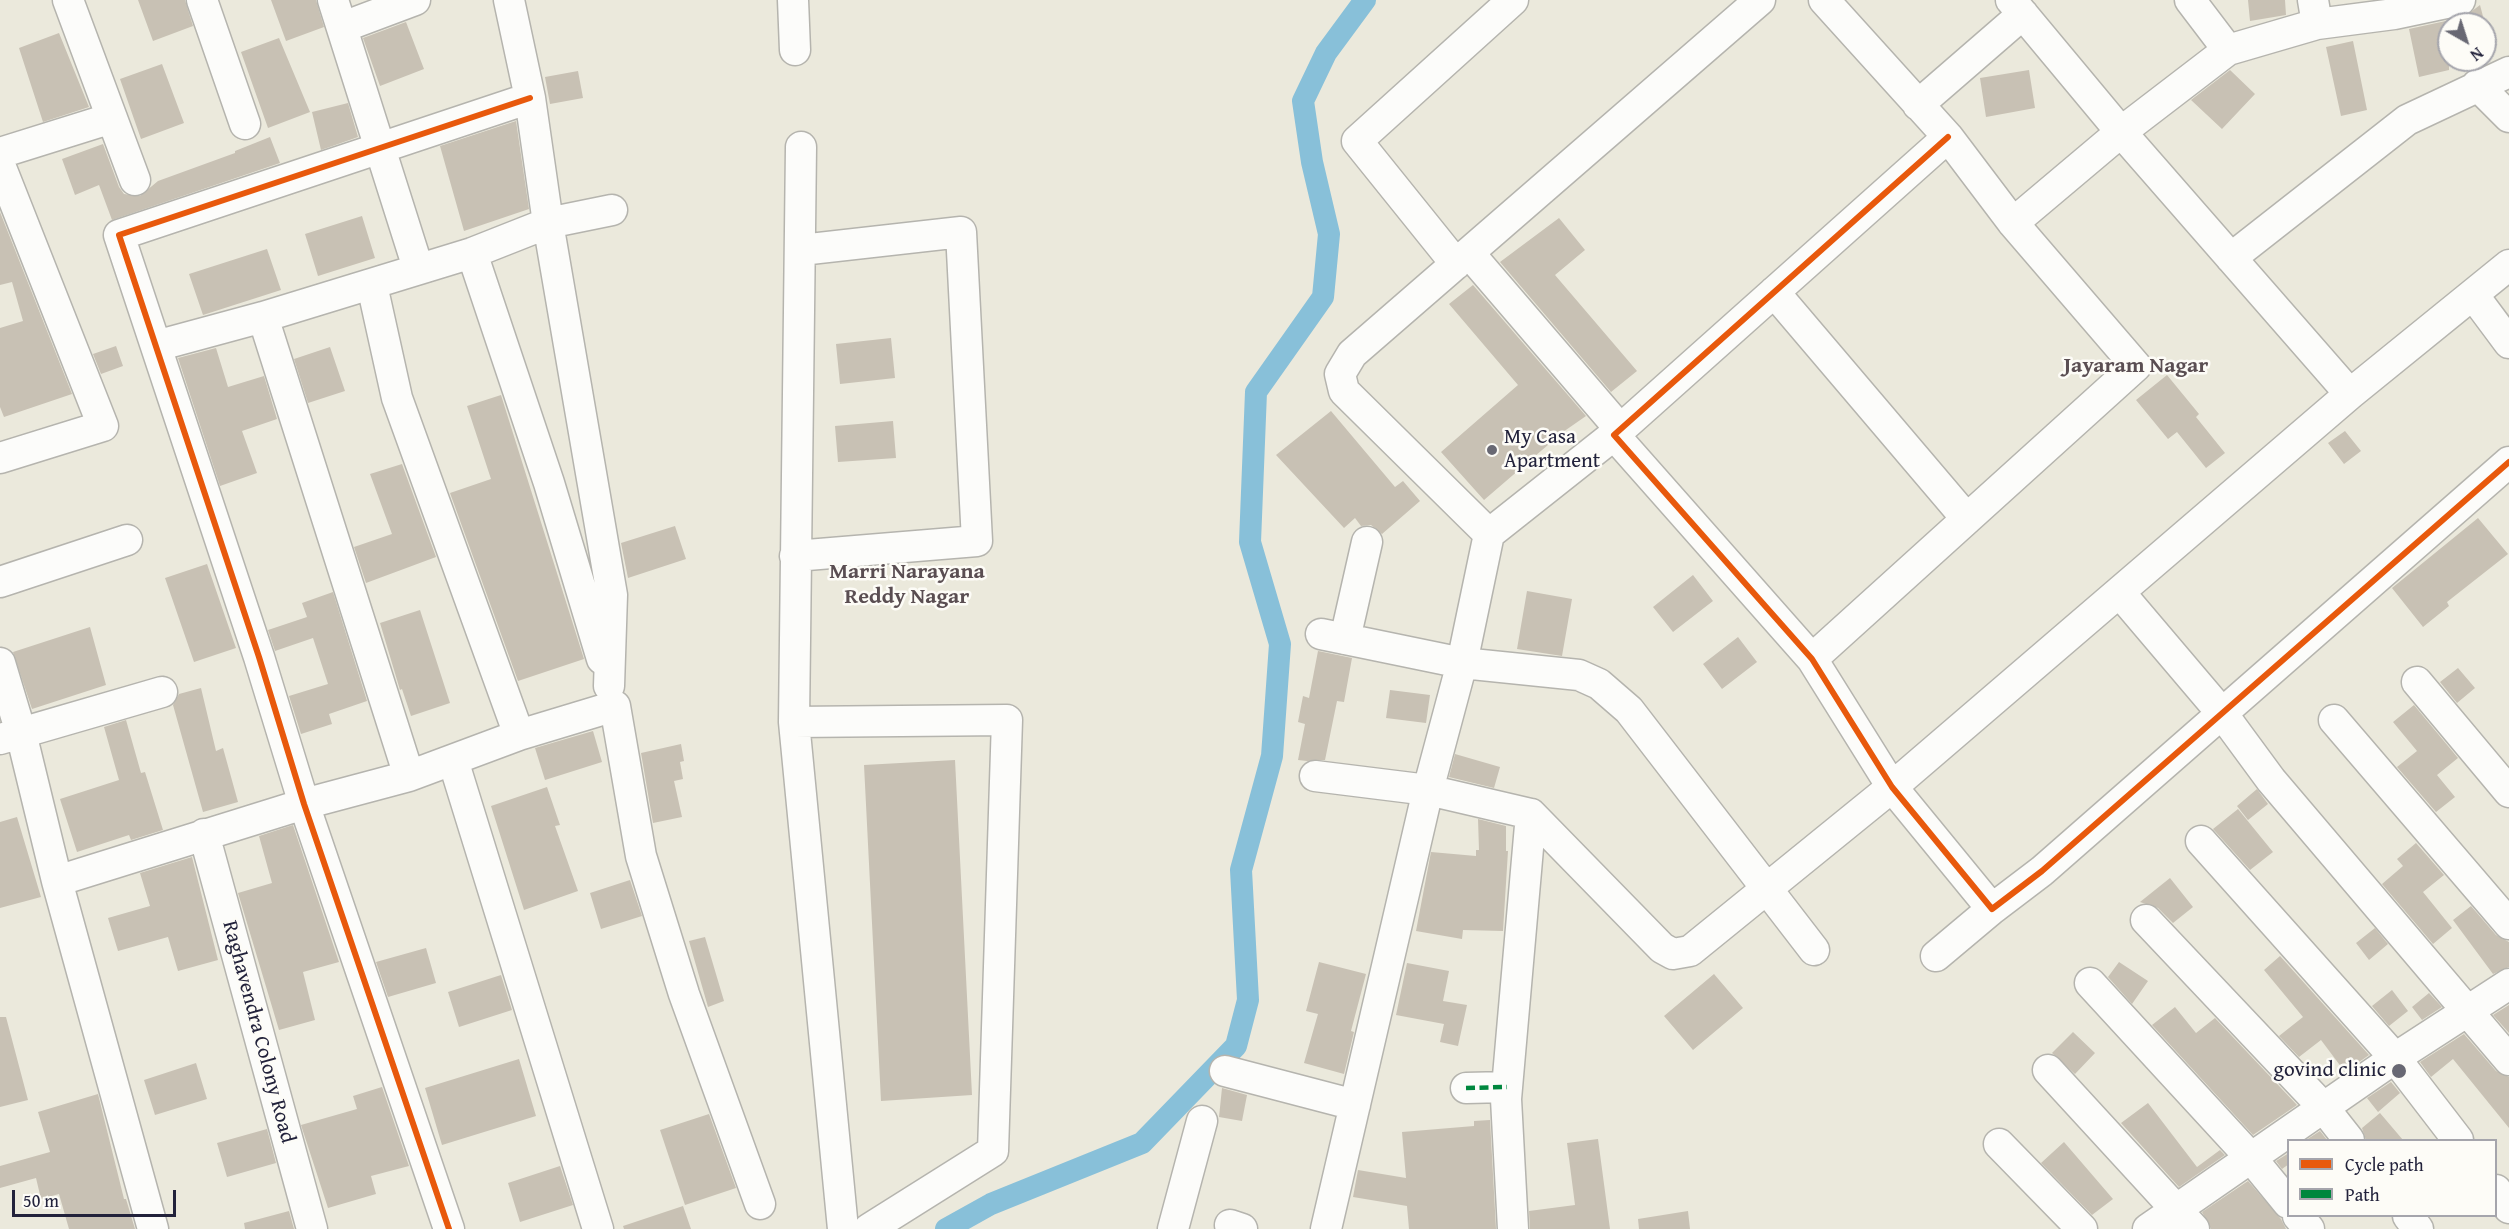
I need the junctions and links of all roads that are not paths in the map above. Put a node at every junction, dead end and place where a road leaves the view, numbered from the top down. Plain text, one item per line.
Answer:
1 (68, 0) edge
2 (202, 0) edge
3 (415, 0) edge
4 (509, 0) edge
5 (793, 0) edge
6 (1513, 0) edge
7 (1760, 0) edge
8 (1824, 0) edge
9 (2190, 0) edge
10 (2460, 0) edge
11 (2017, 7) edge
12 (2315, 12) edge
13 (338, 14) edge
14 (795, 50) dead end
15 (2228, 50) junction
16 (2509, 72) edge
17 (2477, 85) junction
18 (530, 98) junction
19 (1918, 105) junction
20 (2509, 117) edge
21 (112, 118) junction
22 (245, 124) dead end
23 (2121, 132) junction
24 (1947, 137) junction
25 (380, 147) junction
26 (801, 147) dead end
27 (0, 153) edge
28 (0, 165) edge
29 (135, 180) dead end
30 (612, 210) dead end
31 (548, 223) junction
32 (2013, 223) junction
33 (801, 250) junction
34 (472, 253) junction
35 (1462, 258) junction
36 (2231, 258) junction
37 (2509, 265) edge
38 (418, 268) junction
39 (372, 285) junction
40 (1774, 292) junction
41 (2474, 296) junction
42 (263, 318) junction
43 (2509, 343) edge
44 (156, 346) junction
45 (2350, 394) junction
46 (1617, 432) junction
47 (0, 458) edge
48 (2509, 462) edge
49 (1967, 519) junction
50 (1489, 534) junction
51 (128, 540) dead end
52 (1367, 542) dead end
53 (795, 556) junction
54 (0, 582) edge
55 (2120, 593) junction
56 (1812, 659) junction
57 (0, 663) edge
58 (1462, 663) junction
59 (2417, 682) dead end
60 (162, 692) dead end
61 (612, 696) junction
62 (2221, 712) junction
63 (2334, 720) dead end
64 (794, 722) junction
65 (519, 735) junction
66 (11, 736) edge
67 (453, 760) junction
68 (409, 776) junction
69 (1315, 776) dead end
70 (1892, 787) junction
71 (1428, 790) junction
72 (2509, 792) edge
73 (304, 804) junction
74 (1531, 814) junction
75 (204, 834) junction
76 (2201, 841) dead end
77 (57, 881) junction
78 (1766, 890) junction
79 (1992, 909) junction
80 (2146, 920) dead end
81 (2509, 924) edge
82 (1814, 950) dead end
83 (1936, 956) dead end
84 (2090, 983) dead end
85 (2509, 984) edge
86 (2470, 1011) junction
87 (2395, 1058) junction
88 (2509, 1060) edge
89 (2048, 1070) dead end
90 (1225, 1071) dead end
91 (1508, 1087) junction
92 (1466, 1088) dead end
93 (1355, 1105) junction
94 (2323, 1107) junction
95 (1202, 1121) dead end
96 (2348, 1139) edge
97 (2457, 1139) edge
98 (1999, 1144) dead end
99 (2252, 1159) junction
100 (2497, 1191) edge
101 (2287, 1201) edge
102 (760, 1204) dead end
103 (2509, 1208) edge
104 (2300, 1217) edge
105 (2185, 1219) edge
106 (153, 1229) edge
107 (312, 1229) edge
108 (450, 1229) edge
109 (598, 1229) edge
110 (843, 1229) edge
111 (869, 1229) edge
112 (1173, 1229) edge
113 (1326, 1229) edge
114 (1513, 1229) edge
115 (2082, 1229) edge
116 (2148, 1229) edge
117 (2309, 1229) edge

1 - 21 street
2 - 22 street
3 - 13 street
4 - 18 street
5 - 14 street
6 - 35 street
7 - 35 street
8 - 19 street
9 - 15 street
10 - 12 street
11 - 19 street
11 - 23 street
12 - 15 street
13 - 25 street
15 - 23 street
16 - 17 street
17 - 20 street
17 - 36 street
18 - 25 street
18 - 31 street
19 - 24 street
21 - 27 street
21 - 29 street
23 - 32 street
23 - 36 street
24 - 32 street
24 - 40 street
25 - 38 street
25 - 44 street
26 - 33 street
28 - 47 street
30 - 31 street
31 - 34 street
31 - 61 street
32 - 49 street
33 - 53 street
33 - 53 street
34 - 38 street
34 - 61 street
35 - 46 street
35 - 50 street
36 - 45 street
37 - 41 street
38 - 39 street
39 - 42 street
39 - 65 street
40 - 46 street
40 - 49 street
41 - 43 street
41 - 45 street
42 - 44 street
42 - 68 street
44 - 73 street
45 - 55 street
46 - 50 street
46 - 56 street
48 - 62 street
49 - 56 street
50 - 58 street
51 - 54 street
52 - 58 street
53 - 64 street
55 - 62 street
55 - 70 street
56 - 70 street
57 - 66 street
58 - 71 street
58 - 78 street
59 - 72 street
60 - 66 street
61 - 65 street
61 - 102 street
62 - 79 street
62 - 86 street
63 - 81 street
64 - 110 street
64 - 111 street
65 - 67 street
66 - 77 street
67 - 68 street
67 - 109 street
68 - 73 street
69 - 71 street
70 - 78 street
70 - 79 street
71 - 74 street
71 - 93 street
73 - 75 street
73 - 108 street
74 - 78 street
74 - 91 street
75 - 77 street
75 - 107 street, Raghavendra Colony Road
76 - 87 street
77 - 106 street
78 - 82 street
79 - 83 street
80 - 94 street
84 - 99 street
85 - 86 street
86 - 87 street
86 - 88 street
87 - 94 street
87 - 97 street
89 - 105 street
90 - 93 street
91 - 92 street
91 - 114 street
93 - 113 street
94 - 96 street
94 - 99 street
95 - 112 street
98 - 115 street
99 - 101 street
99 - 105 street
100 - 103 street
104 - 117 street
105 - 116 street

